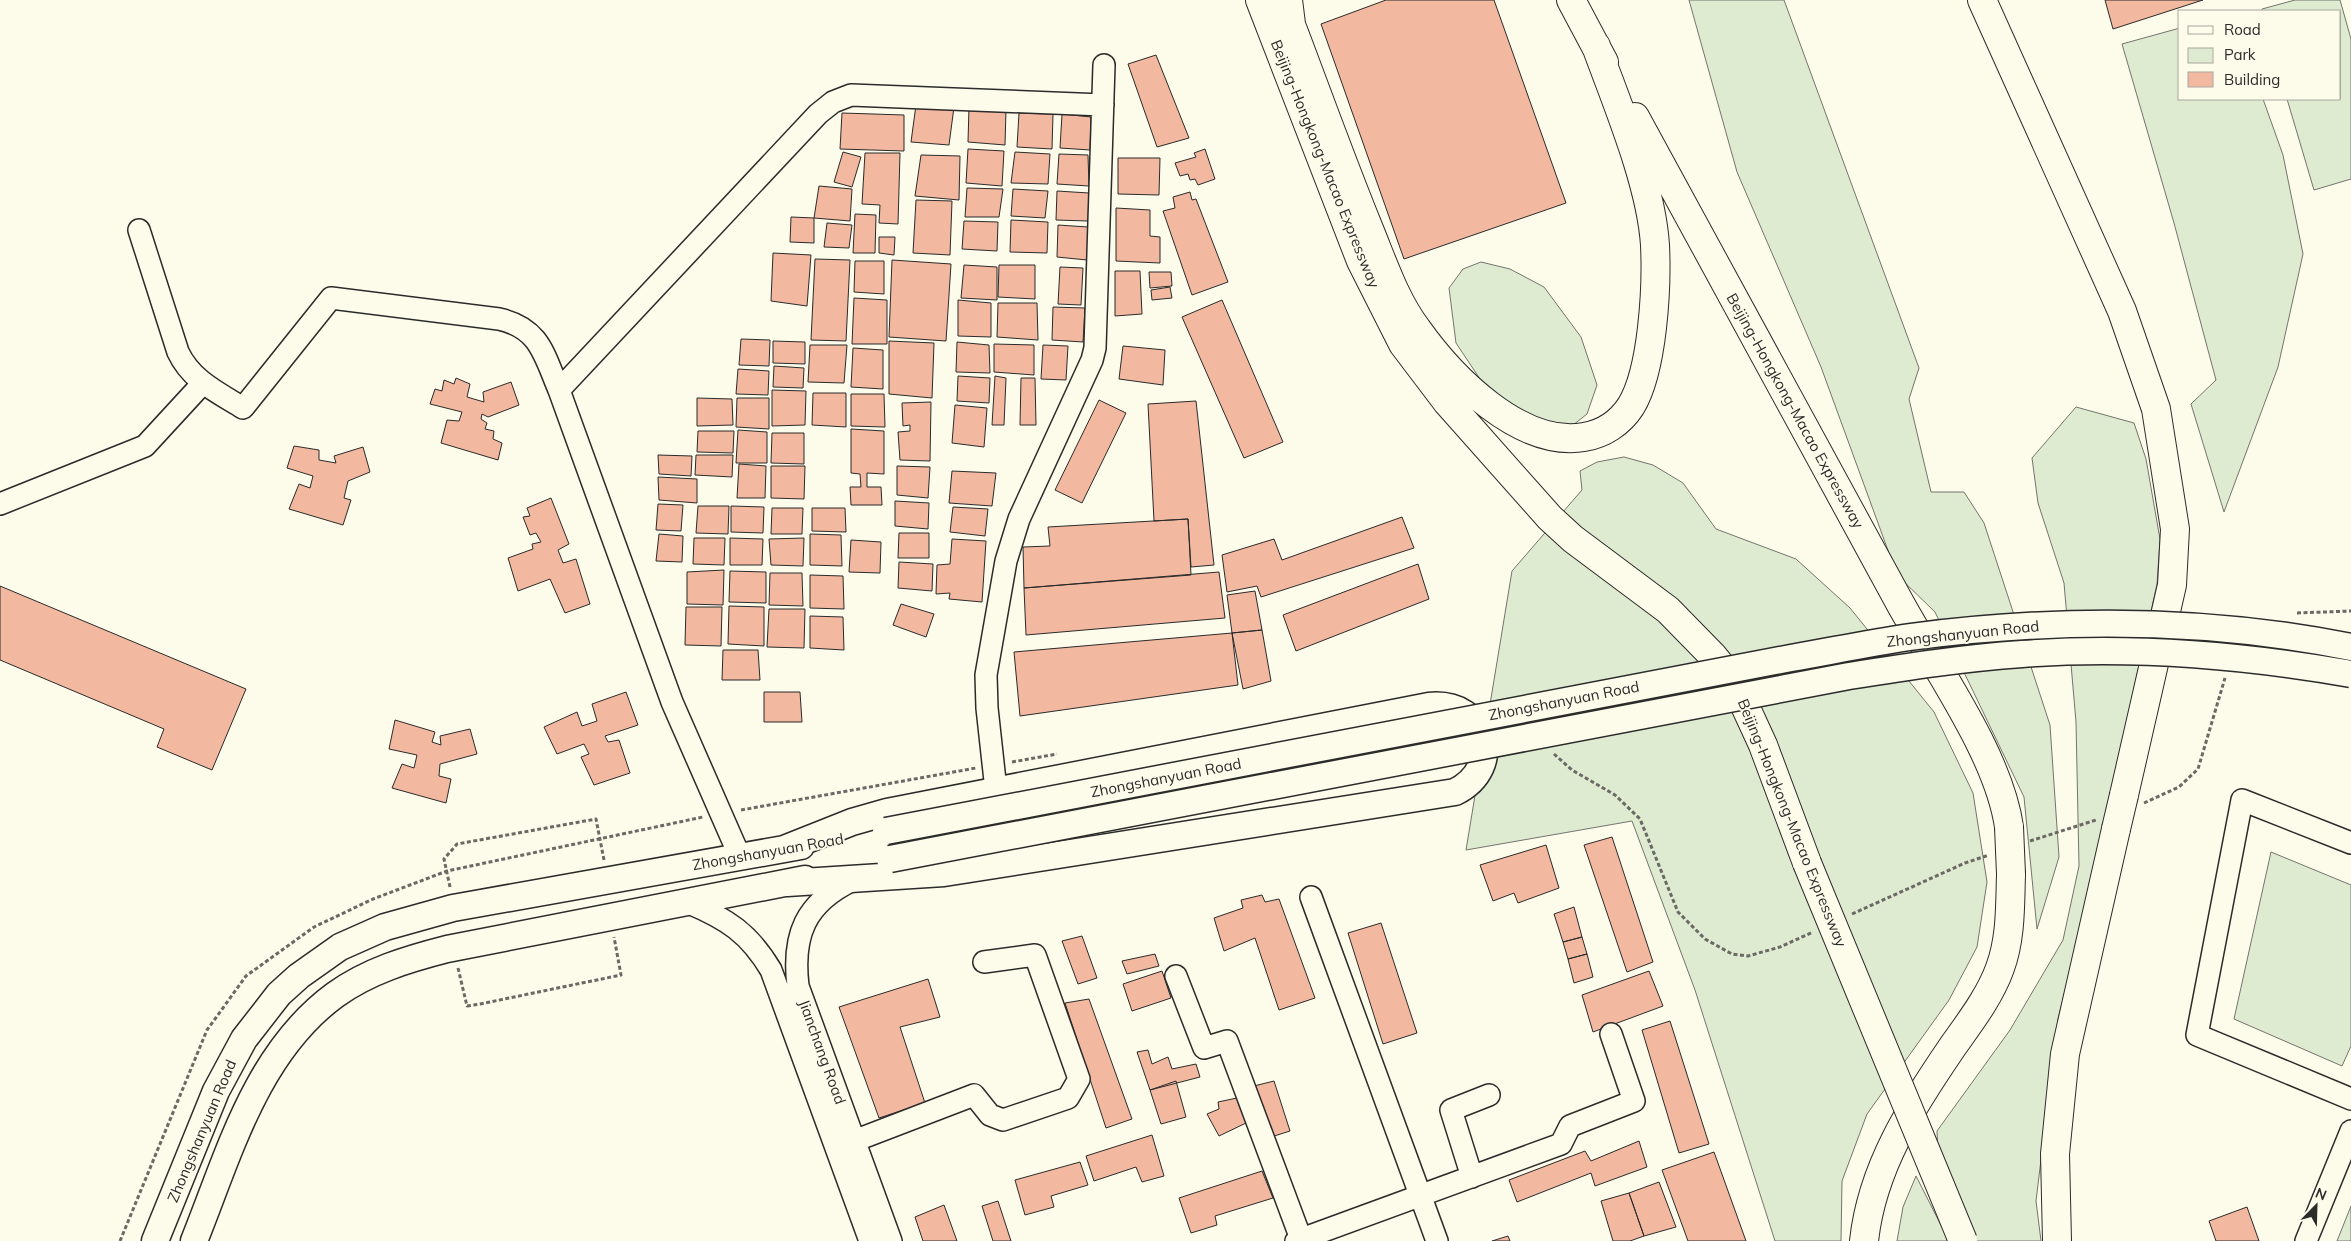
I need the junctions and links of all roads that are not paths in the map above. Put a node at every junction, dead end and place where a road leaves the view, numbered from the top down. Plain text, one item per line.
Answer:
1 (1260, 0) edge
2 (1288, 0) edge
3 (1982, 0) edge
4 (1571, 3) edge
5 (1293, 30) junction
6 (1596, 46) junction
7 (1104, 65) dead end
8 (1103, 105) junction
9 (1300, 109) junction
10 (139, 230) dead end
11 (203, 383) junction
12 (559, 390) junction
13 (0, 504) edge
14 (2351, 642) edge
15 (2351, 647) edge
16 (2351, 674) edge
17 (2351, 683) edge
18 (996, 790) junction
19 (2351, 843) edge
20 (784, 849) junction
21 (740, 857) junction
22 (854, 880) junction
23 (787, 883) junction
24 (1311, 897) dead end
25 (689, 903) junction
26 (984, 962) dead end
27 (1176, 976) dead end
28 (1612, 1034) dead end
29 (1489, 1095) dead end
30 (2351, 1099) edge
31 (2351, 1131) edge
32 (854, 1141) junction
33 (1472, 1177) junction
34 (1420, 1196) junction
35 (1298, 1240) edge
36 (155, 1241) edge
37 (194, 1241) edge
38 (870, 1241) edge
39 (891, 1241) edge
40 (1437, 1241) edge
41 (1864, 1241) edge
42 (1963, 1241) edge
43 (2057, 1241) edge
44 (2306, 1241) edge

1 - 9 highway, Beijing-Hongkong-Macao Expressway
2 - 5 highway
3 - 43 highway, bridge
4 - 6 highway, Beijing-Hongkong-Macao Expressway
5 - 6 highway
5 - 9 highway
6 - 41 highway, Beijing-Hongkong-Macao Expressway, bridge
7 - 8 street
8 - 12 street
8 - 18 street
9 - 42 highway, Beijing-Hongkong-Macao Expressway, bridge
10 - 11 street
11 - 12 street
11 - 13 street
12 - 21 street
14 - 17 main road
15 - 20 main road, Zhongshanyuan Road, bridge
16 - 23 main road, Zhongshanyuan Road, bridge
18 - 20 main road
18 - 22 main road
19 - 30 street
20 - 21 main road, Zhongshanyuan Road
21 - 36 main road, Zhongshanyuan Road
22 - 23 main road
22 - 32 street, Jianchang Road
23 - 25 main road, Zhongshanyuan Road
24 - 34 street
25 - 37 main road, Zhongshanyuan Road
25 - 38 street, Jianchang Road
26 - 32 street
27 - 35 street
28 - 33 street
29 - 33 street
31 - 44 street
32 - 39 street, Jianchang Road
33 - 34 street
34 - 35 street
34 - 40 street

